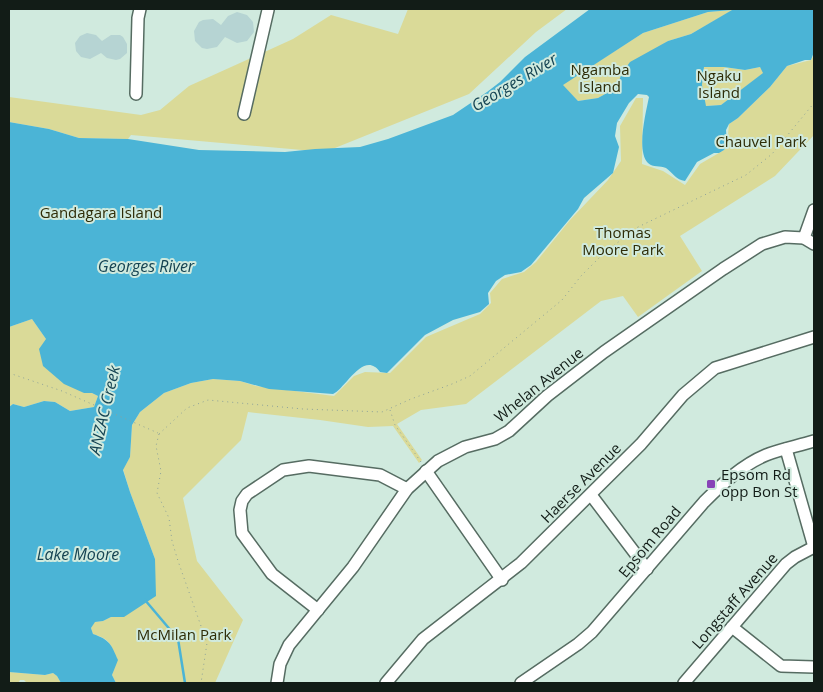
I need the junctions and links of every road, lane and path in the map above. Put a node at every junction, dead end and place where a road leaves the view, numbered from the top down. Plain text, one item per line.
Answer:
1 (140, 9) edge
2 (266, 9) edge
3 (136, 94) dead end
4 (814, 103) edge
5 (244, 114) dead end
6 (814, 210) edge
7 (809, 241) edge
8 (814, 336) edge
9 (9, 373) edge
10 (389, 409) junction
11 (159, 434) junction
12 (814, 441) edge
13 (786, 449) junction
14 (424, 467) junction
15 (407, 489) junction
16 (591, 495) junction
17 (814, 547) edge
18 (647, 569) junction
19 (502, 580) junction
20 (318, 610) junction
21 (732, 627) junction
22 (814, 667) edge
23 (201, 683) edge
24 (277, 683) edge
25 (386, 683) edge
26 (521, 683) edge
27 (684, 683) edge

1 - 3 street
2 - 5 street
4 - 10 path
6 - 7 street
7 - 14 street, Whelan Avenue
8 - 16 street, Haerse Avenue
9 - 11 path
10 - 11 path
10 - 14 path
11 - 23 path
12 - 13 street, Epsom Road
13 - 17 street
13 - 18 street, Epsom Road
14 - 15 street, Whelan Avenue
14 - 19 street
15 - 20 street, Whelan Avenue
15 - 20 street
16 - 18 street
16 - 19 street, Haerse Avenue
17 - 21 street, Longstaff Avenue
18 - 26 street, Epsom Road
19 - 25 street, Haerse Avenue
20 - 24 street, Whelan Avenue
21 - 22 street
21 - 27 street, Longstaff Avenue

